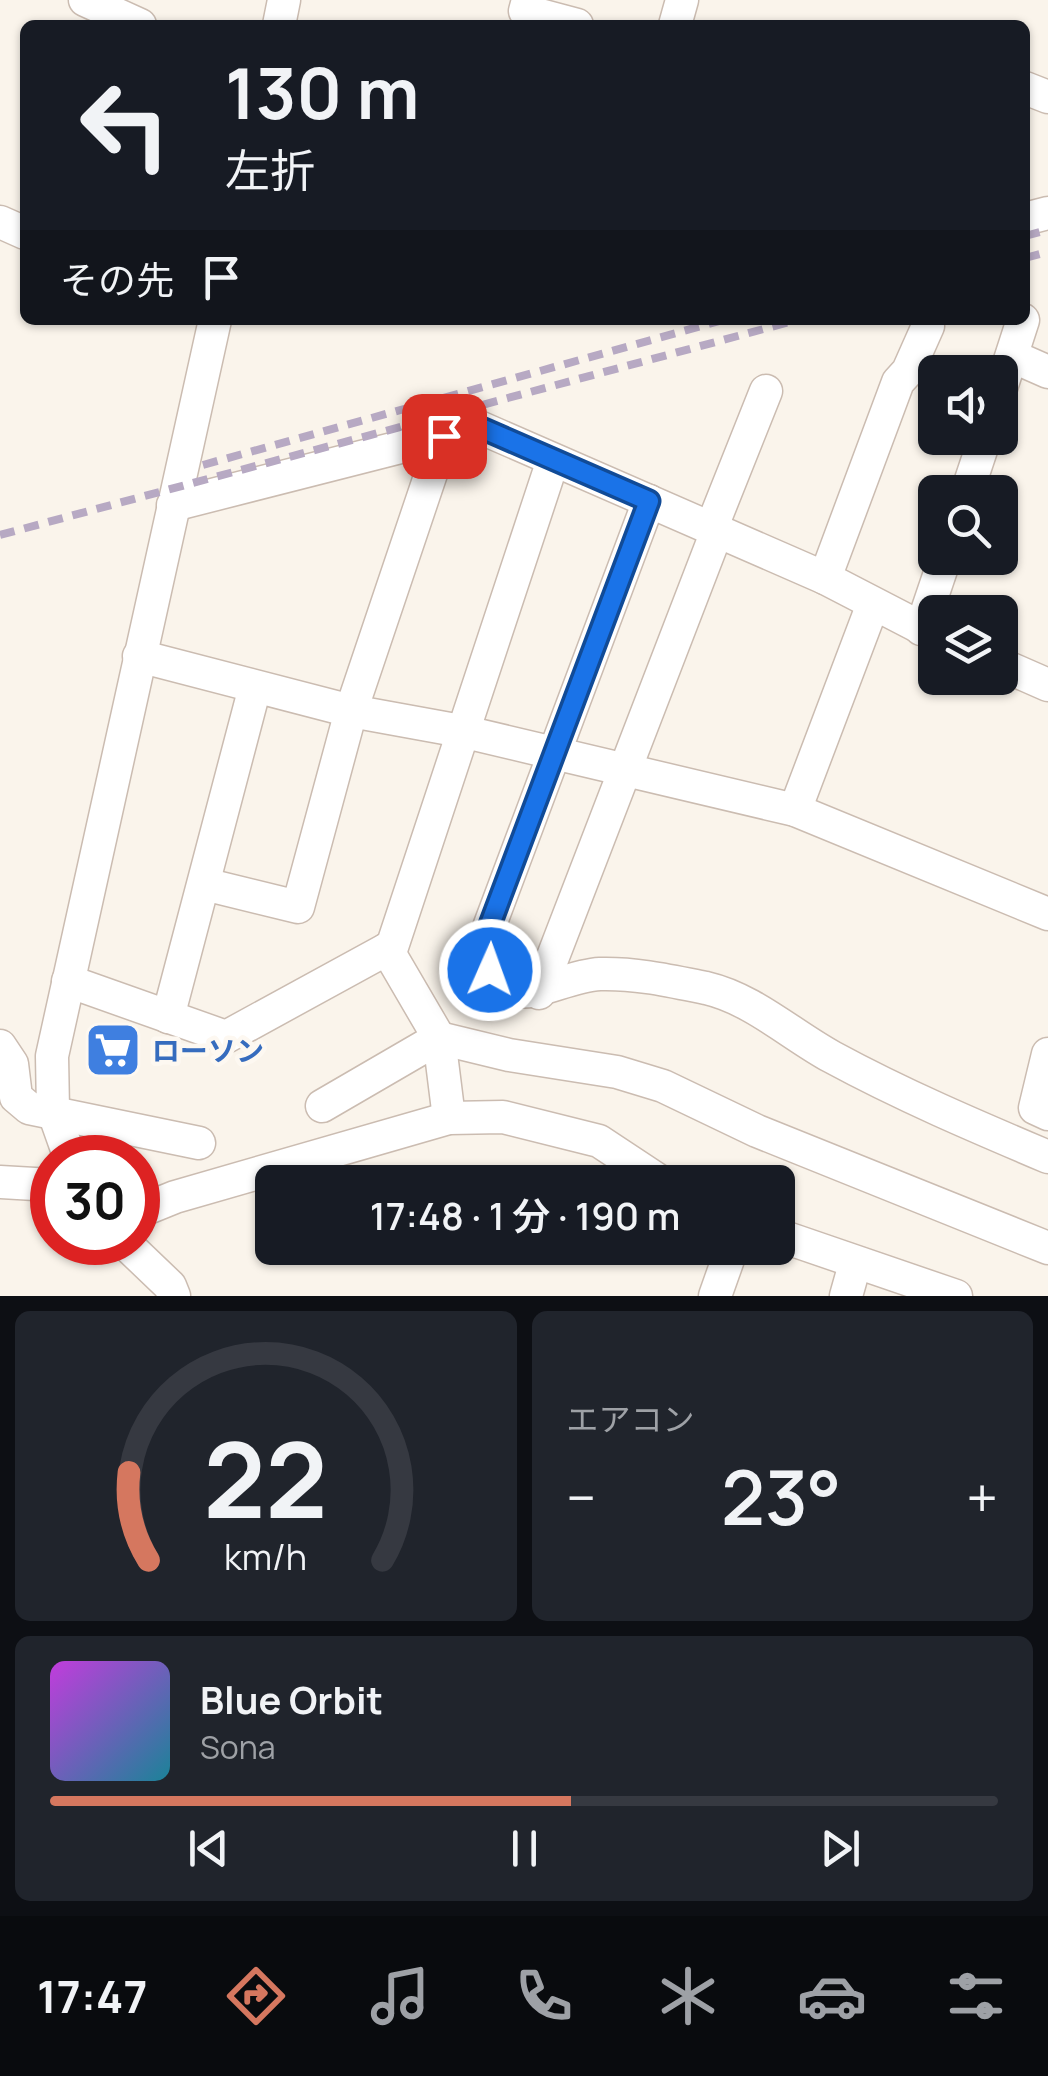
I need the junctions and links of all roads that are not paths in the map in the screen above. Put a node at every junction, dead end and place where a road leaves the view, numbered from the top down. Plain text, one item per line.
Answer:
1 (85, 0) edge
2 (525, 12) edge
3 (129, 20) edge
4 (556, 20) edge
5 (214, 325) edge
6 (1022, 325) edge
7 (928, 326) dead end
8 (1012, 355) edge
9 (1018, 359) edge
10 (1048, 372) edge
11 (766, 390) dead end
12 (444, 436) junction
13 (553, 460) junction
14 (649, 501) junction
15 (173, 505) junction
16 (714, 530) junction
17 (825, 578) junction
18 (873, 604) junction
19 (918, 627) edge
20 (140, 656) junction
21 (1018, 667) edge
22 (1043, 671) edge
23 (255, 687) junction
24 (351, 711) junction
25 (461, 731) junction
26 (555, 753) junction
27 (624, 770) junction
28 (795, 810) junction
29 (204, 884) junction
30 (1048, 914) edge
31 (387, 949) junction
32 (68, 982) junction
33 (538, 993) junction
34 (168, 1017) junction
35 (439, 1038) junction
36 (0, 1046) edge
37 (1048, 1054) edge
38 (322, 1106) dead end
39 (53, 1110) junction
40 (1048, 1114) edge
41 (449, 1118) junction
42 (62, 1135) edge
43 (199, 1143) dead end
44 (1048, 1157) edge
45 (635, 1165) edge
46 (0, 1182) edge
47 (30, 1184) edge
48 (160, 1203) edge
49 (795, 1241) edge
50 (1048, 1248) edge
51 (855, 1264) junction
52 (148, 1265) edge
53 (726, 1265) edge
54 (174, 1296) edge
55 (715, 1296) edge
56 (846, 1296) edge
57 (956, 1296) edge

1 - 3 street
2 - 4 street
5 - 15 street
6 - 8 street
7 - 17 street
9 - 10 street
11 - 16 street
12 - 13 street
12 - 15 street
12 - 24 street
13 - 14 street
13 - 25 street
14 - 16 street
14 - 26 street
15 - 20 street
16 - 17 street
16 - 27 street
17 - 18 street
18 - 19 street
18 - 28 street
20 - 23 street
20 - 32 street
21 - 22 street
23 - 24 street
23 - 29 street
24 - 25 street
24 - 29 street
25 - 26 street
25 - 31 street
26 - 27 street
26 - 33 street
27 - 28 street
27 - 33 street
28 - 30 street
29 - 34 street
31 - 34 street
31 - 35 street
32 - 34 street
32 - 39 street
33 - 44 street
35 - 38 street
35 - 41 street
35 - 50 street
36 - 39 street
37 - 40 street
39 - 42 street
39 - 43 street
41 - 45 street
41 - 48 street
46 - 47 street
49 - 51 street
51 - 56 street
51 - 57 street
52 - 54 street
53 - 55 street

